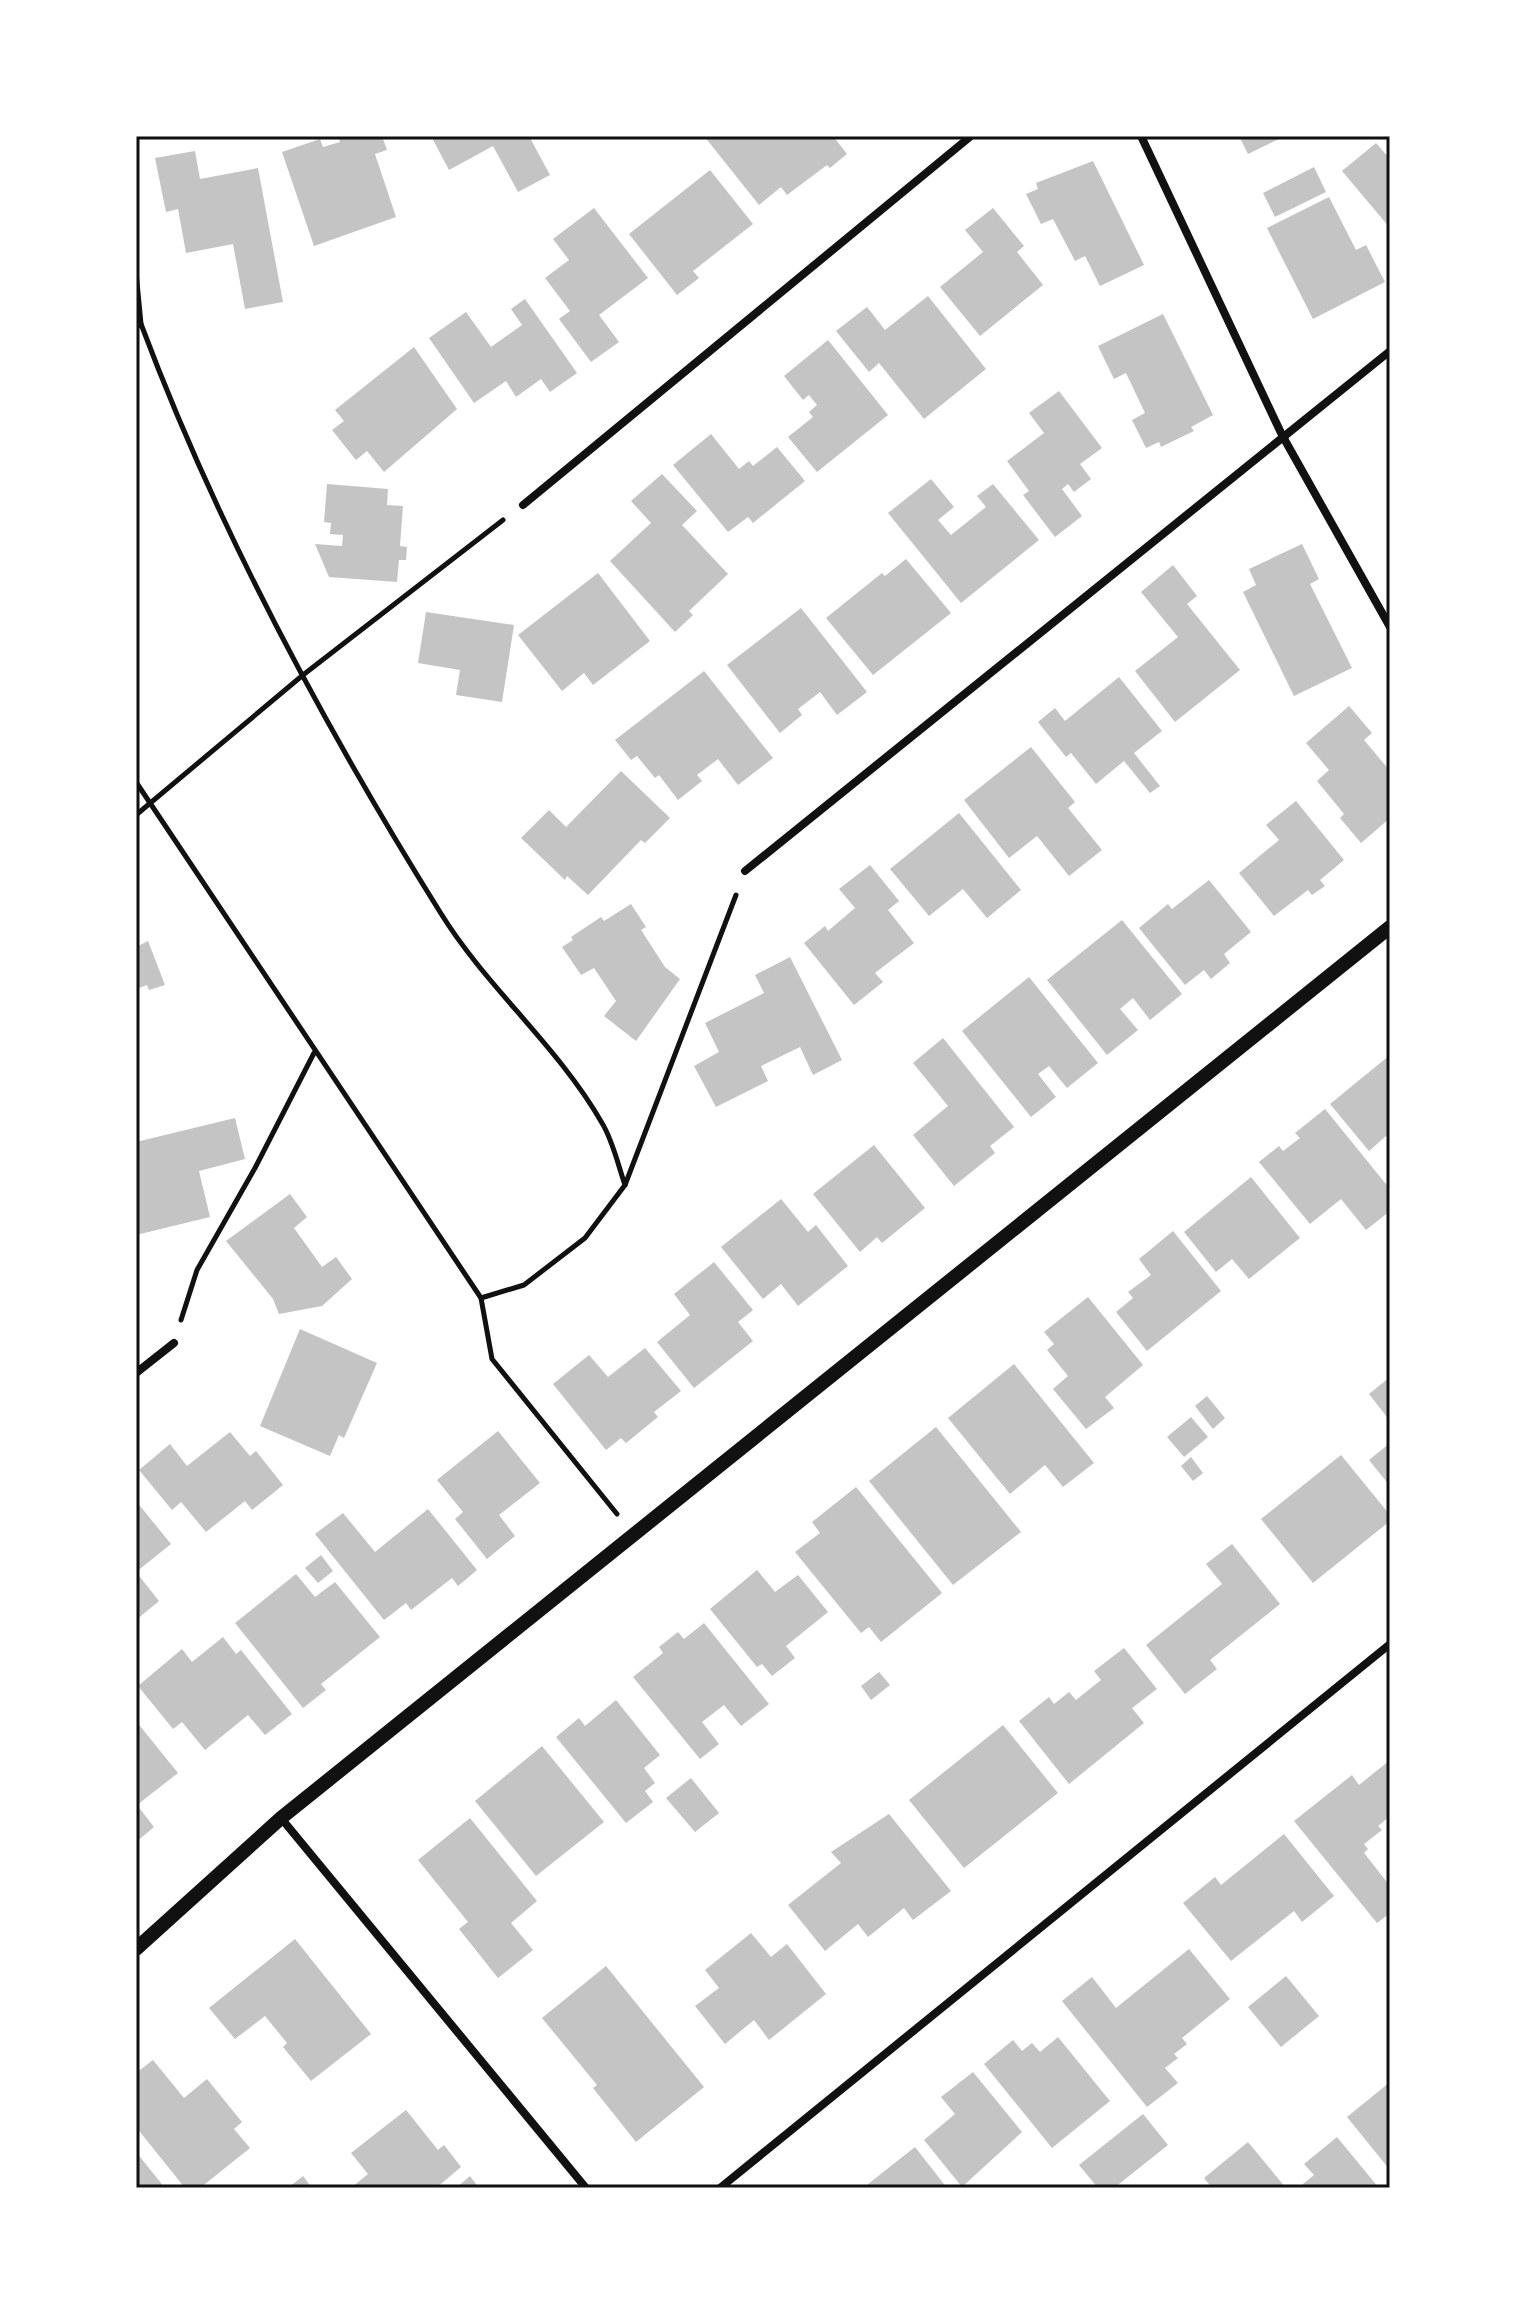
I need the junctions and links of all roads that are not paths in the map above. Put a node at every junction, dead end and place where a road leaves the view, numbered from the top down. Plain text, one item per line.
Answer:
1 (971, 136) edge
2 (1141, 136) edge
3 (1390, 351) edge
4 (1282, 435) junction
5 (523, 505) road end
6 (1390, 627) edge
7 (745, 871) road end
8 (1390, 927) edge
9 (174, 1343) road end
10 (136, 1373) edge
11 (1390, 1644) edge
12 (281, 1818) junction
13 (136, 1949) edge
14 (586, 2188) edge
15 (720, 2188) edge

1 - 5 street
2 - 4 street
3 - 4 street
4 - 6 street
4 - 7 street
8 - 12 street
9 - 10 street
11 - 15 street
12 - 13 street
12 - 14 street

